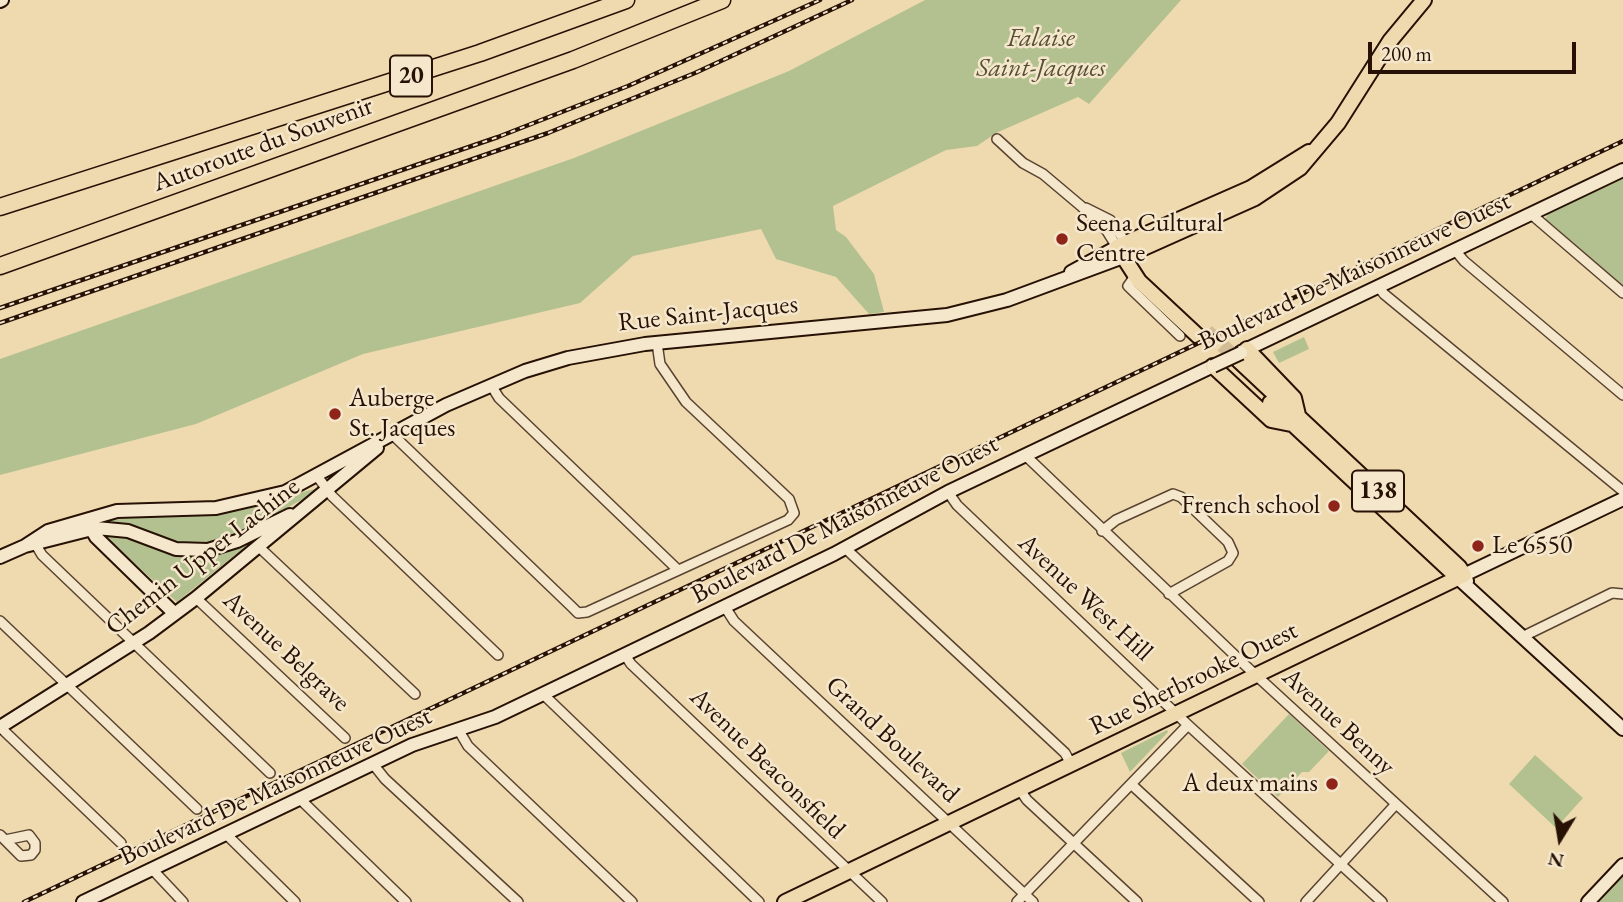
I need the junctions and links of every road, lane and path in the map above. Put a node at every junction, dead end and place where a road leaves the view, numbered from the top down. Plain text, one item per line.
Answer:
1 (626, 0) edge
2 (722, 0) edge
3 (1424, 0) edge
4 (997, 139) dead end
5 (1623, 170) edge
6 (0, 209) edge
7 (1531, 214) junction
8 (1124, 250) junction
9 (1455, 250) junction
10 (0, 265) edge
11 (1135, 276) junction
12 (1378, 286) junction
13 (1623, 293) edge
14 (1180, 335) dead end
15 (657, 343) junction
16 (1233, 358) junction
17 (491, 385) junction
18 (1623, 395) edge
19 (1294, 420) junction
20 (388, 439) junction
21 (1025, 456) junction
22 (317, 477) junction
23 (327, 489) junction
24 (1623, 491) edge
25 (948, 492) junction
26 (1623, 499) edge
27 (303, 509) junction
28 (88, 523) junction
29 (1102, 531) junction
30 (31, 543) junction
31 (259, 547) junction
32 (845, 548) junction
33 (0, 557) edge
34 (677, 569) junction
35 (1463, 579) junction
36 (1169, 594) junction
37 (1623, 594) edge
38 (196, 598) junction
39 (725, 607) junction
40 (174, 613) junction
41 (0, 621) edge
42 (1524, 636) junction
43 (133, 642) junction
44 (498, 655) dead end
45 (625, 655) junction
46 (1257, 676) junction
47 (67, 684) junction
48 (415, 694) dead end
49 (543, 694) junction
50 (1183, 719) junction
51 (0, 727) edge
52 (458, 729) junction
53 (1623, 729) edge
54 (345, 738) dead end
55 (373, 764) junction
56 (1071, 765) junction
57 (270, 773) dead end
58 (1131, 784) junction
59 (1020, 790) junction
60 (300, 799) junction
61 (1396, 804) junction
62 (197, 808) dead end
63 (950, 823) junction
64 (226, 834) junction
65 (1073, 842) junction
66 (121, 844) dead end
67 (1341, 864) junction
68 (1623, 865) edge
69 (152, 869) junction
70 (849, 872) junction
71 (1024, 894) junction
72 (83, 902) edge
73 (183, 902) edge
74 (295, 902) edge
75 (407, 902) edge
76 (518, 902) edge
77 (632, 902) edge
78 (758, 902) edge
79 (785, 902) edge
80 (882, 902) edge
81 (1017, 902) edge
82 (1033, 902) edge
83 (1138, 902) edge
84 (1259, 902) edge
85 (1306, 902) edge
86 (1382, 902) edge
87 (1503, 902) edge
88 (1588, 902) edge

1 - 6 highway, Autoroute du Souvenir / 20
2 - 10 highway, Autoroute du Souvenir / 20
3 - 8 main road, Rue Saint-Jacques
4 - 8 street
5 - 7 main road, Boulevard De Maisonneuve Ouest
7 - 9 main road, Boulevard De Maisonneuve Ouest
7 - 13 street
8 - 11 main road
8 - 11 main road
8 - 15 main road, Rue Saint-Jacques
9 - 12 main road, Boulevard De Maisonneuve Ouest
9 - 18 street
11 - 14 street
12 - 16 main road, Boulevard De Maisonneuve Ouest
12 - 24 street
15 - 17 main road, Rue Saint-Jacques
15 - 34 street
16 - 19 main road
16 - 19 main road
16 - 21 main road, Boulevard De Maisonneuve Ouest
17 - 20 main road, Rue Saint-Jacques
17 - 34 street
19 - 35 main road, 138
20 - 22 main road, Rue Saint-Jacques
20 - 23 main road, Rue Saint-Jacques
20 - 34 street
21 - 25 main road, Boulevard De Maisonneuve Ouest
21 - 29 street, Avenue Benny
22 - 23 street
22 - 28 main road, Rue Saint-Jacques
23 - 27 main road, Chemin Upper Lachine
23 - 44 street
25 - 32 main road, Boulevard De Maisonneuve Ouest
25 - 50 street, Avenue West Hill
26 - 35 main road, Rue Sherbrooke Ouest
27 - 28 main road, Rue Saint-Jacques
27 - 31 main road, Chemin Upper Lachine
28 - 30 main road, Rue Saint-Jacques
28 - 40 main road
29 - 36 street, Avenue Benny
29 - 36 street
30 - 33 main road, Rue Saint-Jacques
30 - 43 street
31 - 38 main road, Chemin Upper Lachine
31 - 48 street
32 - 39 main road, Boulevard De Maisonneuve Ouest
32 - 56 street
35 - 42 main road
35 - 46 main road, Rue Sherbrooke Ouest
36 - 46 street, Avenue Benny
37 - 42 street
38 - 40 main road, Chemin Upper Lachine
38 - 54 street, Avenue Belgrave
39 - 45 main road, Boulevard De Maisonneuve Ouest
39 - 63 street, Grand Boulevard
40 - 43 main road, Chemin Upper Lachine
41 - 47 street
42 - 53 main road
43 - 47 main road, Chemin Upper Lachine
43 - 57 street
45 - 49 main road, Boulevard De Maisonneuve Ouest
45 - 70 street, Avenue Beaconsfield
46 - 50 main road, Rue Sherbrooke Ouest
46 - 61 street, Avenue Benny
47 - 51 main road, Chemin Upper Lachine
47 - 62 street
49 - 52 main road, Boulevard De Maisonneuve Ouest
49 - 78 street
50 - 56 main road, Rue Sherbrooke Ouest
50 - 58 street
50 - 67 street, Avenue West Hill
51 - 66 street
52 - 55 main road, Boulevard De Maisonneuve Ouest
52 - 77 street
55 - 60 main road, Boulevard De Maisonneuve Ouest
55 - 76 street
56 - 59 main road, Rue Sherbrooke Ouest
58 - 65 street
58 - 84 street
59 - 63 main road, Rue Sherbrooke Ouest
59 - 65 street
60 - 64 main road, Boulevard De Maisonneuve Ouest
60 - 75 street
61 - 67 street
61 - 87 street, Avenue Benny
63 - 70 main road, Rue Sherbrooke Ouest
63 - 71 street, Grand Boulevard
64 - 69 main road, Boulevard De Maisonneuve Ouest
64 - 74 street
65 - 71 street
65 - 83 street
67 - 85 street
67 - 86 street, Avenue West Hill
68 - 88 main road
69 - 72 main road, Boulevard De Maisonneuve Ouest
69 - 73 street
70 - 79 main road, Rue Sherbrooke Ouest
70 - 80 street, Avenue Beaconsfield
71 - 81 street
71 - 82 street, Grand Boulevard

